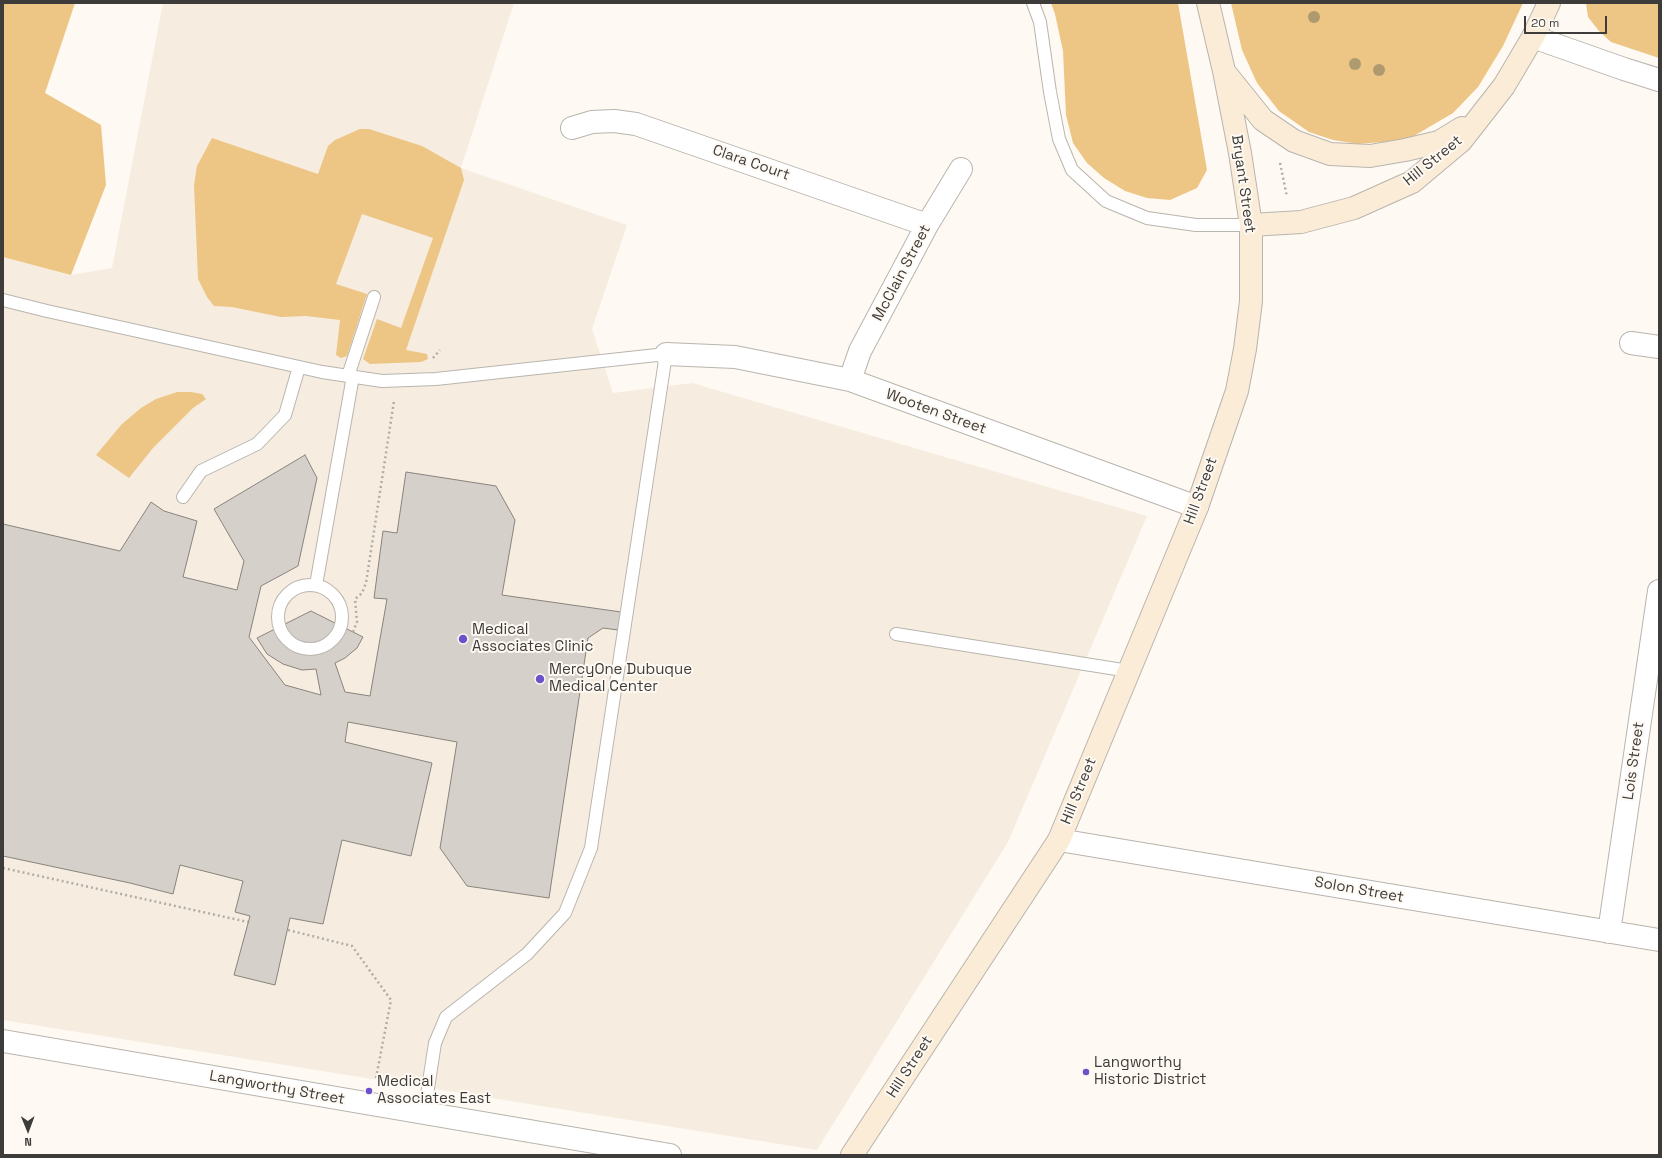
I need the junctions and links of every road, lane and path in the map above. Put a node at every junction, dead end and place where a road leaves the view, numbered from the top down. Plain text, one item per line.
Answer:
1 (1033, 3) edge
2 (1208, 3) edge
3 (1548, 3) edge
4 (1533, 38) junction
5 (1224, 71) junction
6 (1659, 80) edge
7 (1480, 116) junction
8 (572, 128) dead end
9 (1278, 156) dead end
10 (960, 169) dead end
11 (1288, 200) dead end
12 (926, 225) junction
13 (1251, 225) junction
14 (374, 296) dead end
15 (3, 300) edge
16 (1632, 343) dead end
17 (1659, 347) edge
18 (440, 350) dead end
19 (666, 354) junction
20 (299, 367) junction
21 (350, 376) junction
22 (411, 380) junction
23 (850, 380) junction
24 (1237, 391) joint
25 (183, 497) dead end
26 (1197, 507) junction
27 (316, 585) junction
28 (1659, 591) edge
29 (353, 632) dead end
30 (896, 634) dead end
31 (1129, 670) junction
32 (1059, 840) junction
33 (3, 868) edge
34 (248, 922) dead end
35 (288, 930) dead end
36 (1609, 932) junction
37 (1659, 940) edge
38 (3, 1041) edge
39 (374, 1084) dead end
40 (424, 1114) junction
41 (670, 1155) edge
42 (852, 1155) edge

1 - 13 lane
2 - 5 main road, Bryant Street
3 - 4 main road, Hill Street
4 - 6 street
4 - 7 main road, Hill Street
5 - 7 main road
5 - 13 main road, Bryant Street
7 - 13 main road, Hill Street
8 - 12 street, Clara Court
9 - 11 path
10 - 12 street, McClain Street
12 - 23 street, McClain Street
13 - 24 main road, Bryant Street
14 - 21 lane
15 - 20 lane
16 - 17 street
18 - 22 path
19 - 22 lane
19 - 23 street, Wooten Street
19 - 40 lane
20 - 21 lane
20 - 25 lane
21 - 22 lane
21 - 27 lane
22 - 29 path
23 - 26 street, Wooten Street
24 - 26 main road, Hill Street
26 - 31 main road, Hill Street
27 - 27 lane
28 - 36 street, Lois Street
30 - 31 lane
31 - 32 main road, Hill Street
32 - 36 street, Solon Street
32 - 42 main road, Hill Street
33 - 34 path
35 - 39 path
36 - 37 street, Solon Street
38 - 40 street, Langworthy Street
40 - 41 street, Langworthy Street

